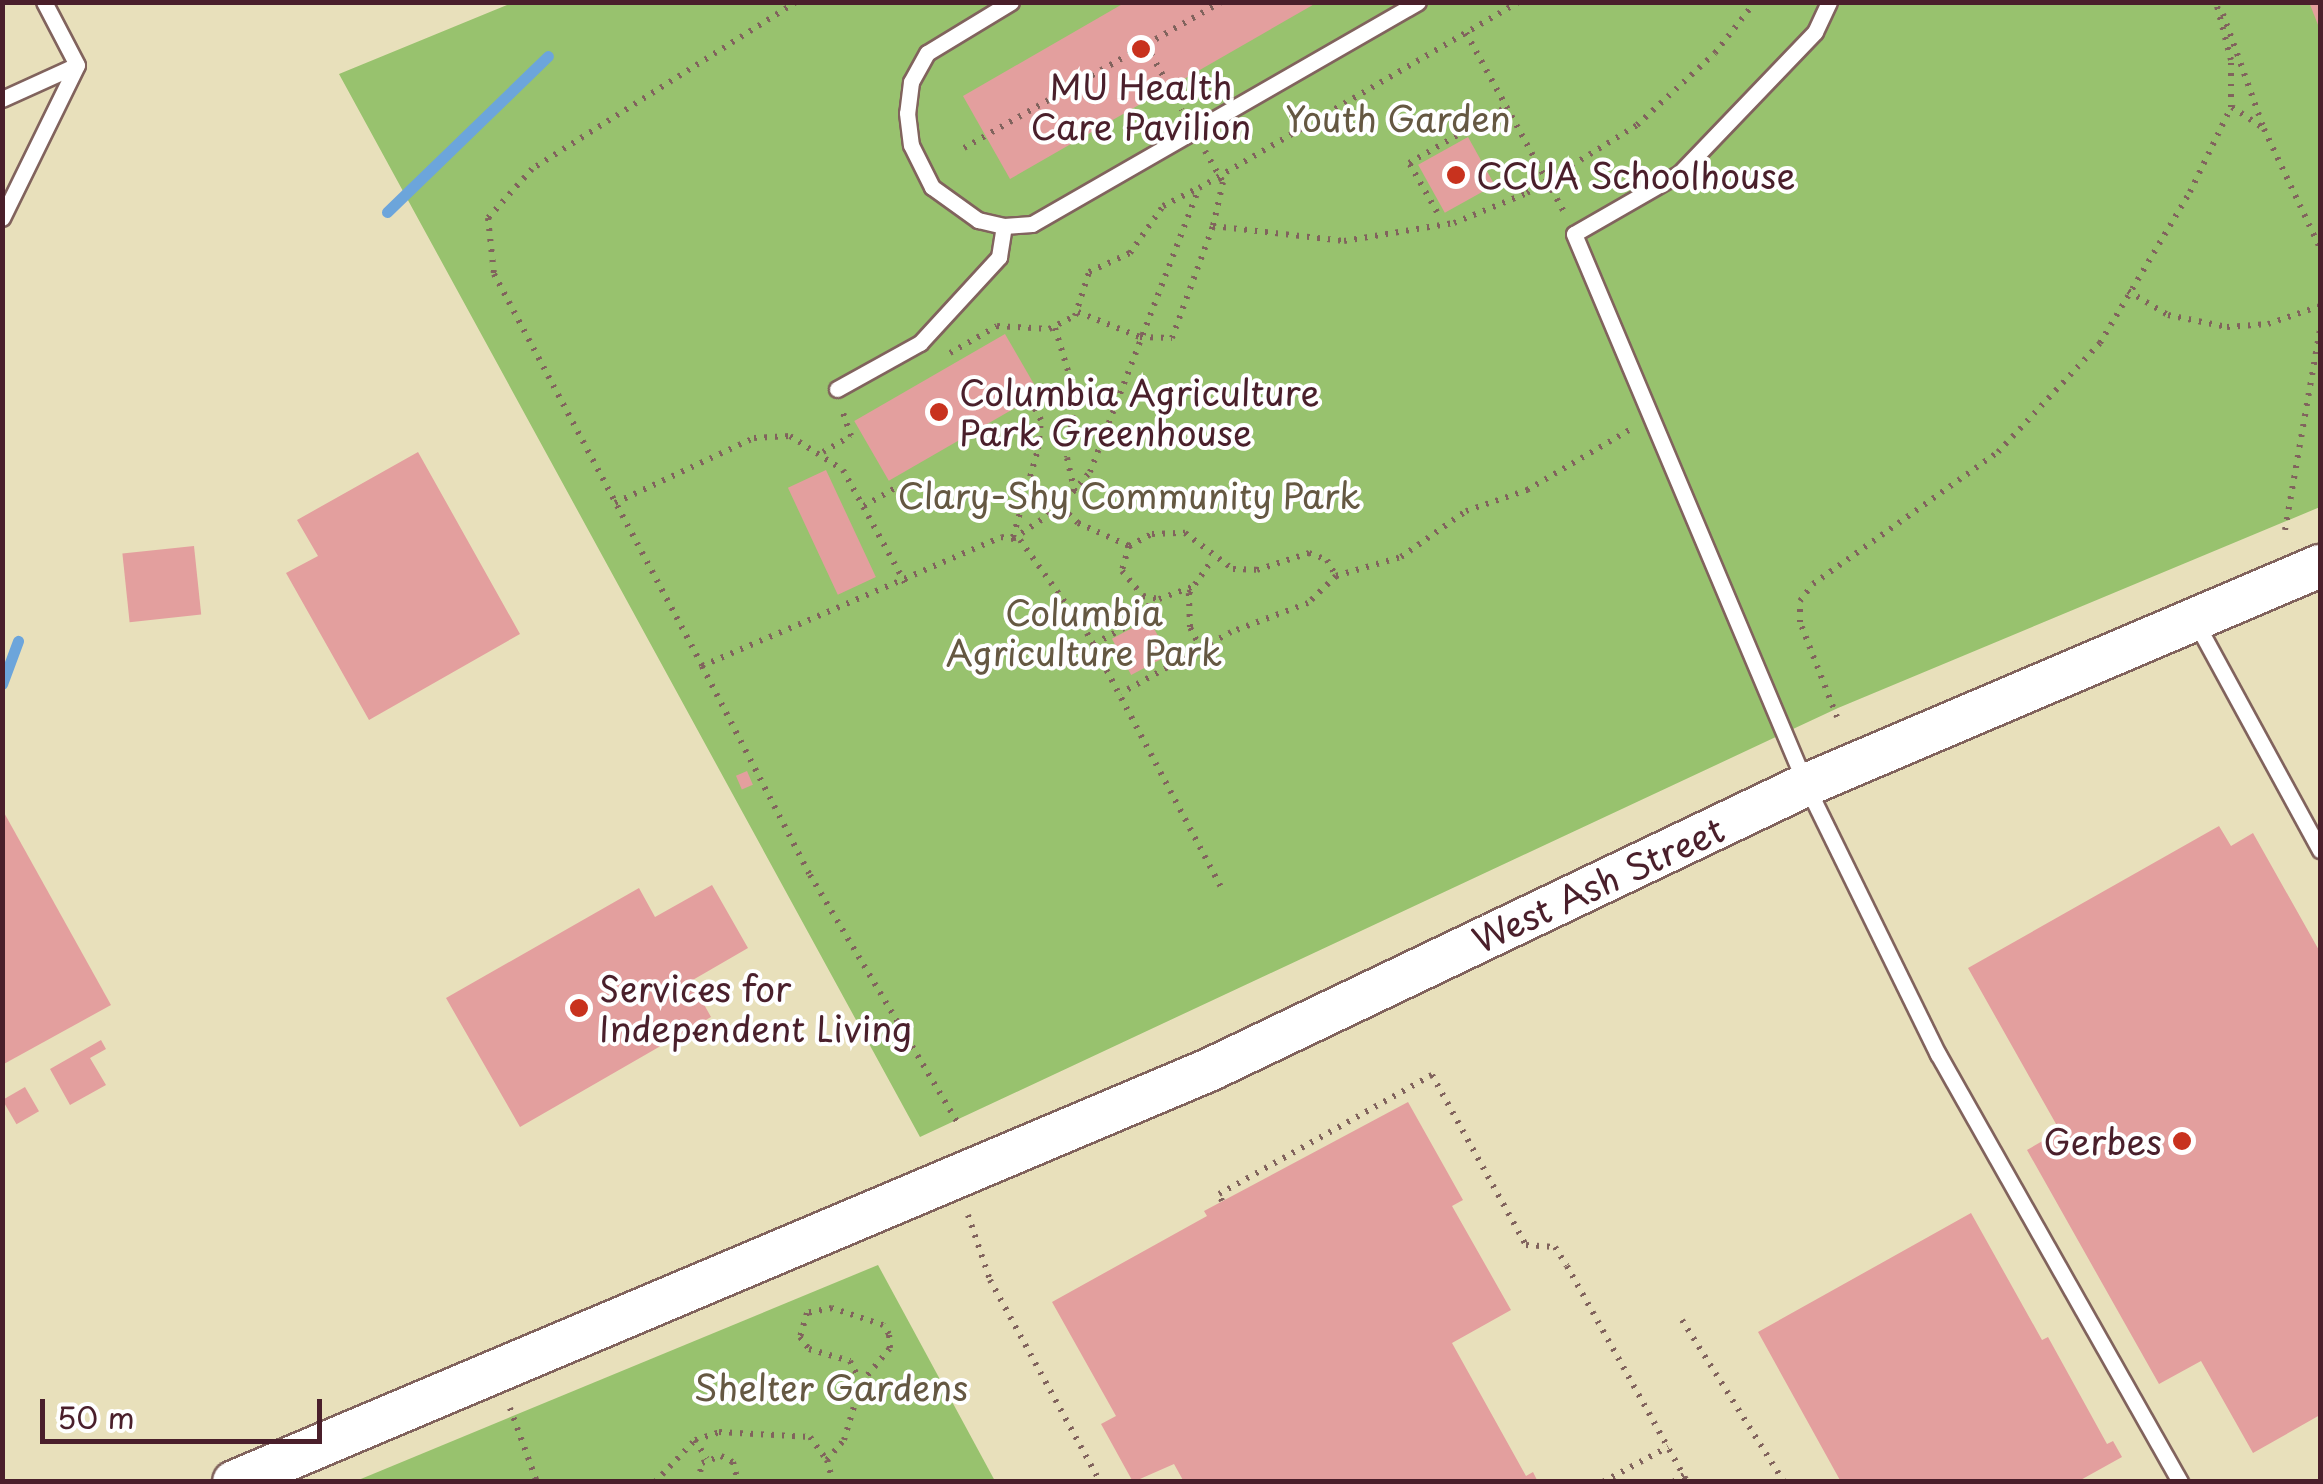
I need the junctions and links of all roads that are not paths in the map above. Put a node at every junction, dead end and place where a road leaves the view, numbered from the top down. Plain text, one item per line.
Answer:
1 (44, 2) edge
2 (1011, 2) edge
3 (1418, 2) edge
4 (1829, 2) edge
5 (77, 65) junction
6 (2, 99) edge
7 (2, 218) edge
8 (1004, 226) junction
9 (837, 389) dead end
10 (2320, 566) edge
11 (2194, 620) junction
12 (1806, 785) junction
13 (2320, 850) edge
14 (234, 1482) edge
15 (2180, 1482) edge

1 - 5 lane
2 - 8 lane
3 - 8 lane
4 - 12 lane
5 - 6 lane
5 - 7 lane
8 - 9 lane
10 - 11 street, West Ash Street
11 - 12 street, West Ash Street
11 - 13 lane
12 - 14 street, West Ash Street
12 - 15 lane

